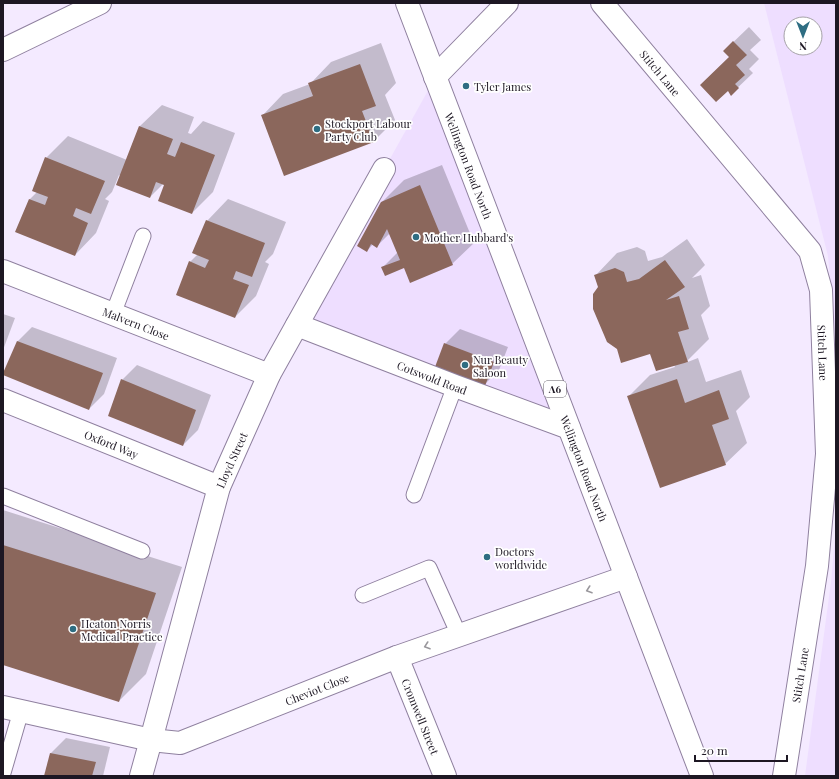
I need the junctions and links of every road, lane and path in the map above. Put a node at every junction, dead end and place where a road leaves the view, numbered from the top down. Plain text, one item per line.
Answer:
1 (100, 3) edge
2 (407, 3) edge
3 (507, 3) edge
4 (602, 3) edge
5 (3, 50) edge
6 (435, 77) junction
7 (384, 169) dead end
8 (143, 236) dead end
9 (3, 271) edge
10 (113, 314) junction
11 (297, 325) junction
12 (269, 375) junction
13 (455, 386) junction
14 (3, 400) edge
15 (569, 428) junction
16 (219, 487) junction
17 (414, 495) dead end
18 (3, 496) edge
19 (142, 550) dead end
20 (626, 577) junction
21 (363, 595) dead end
22 (459, 635) junction
23 (397, 657) junction
24 (12, 709) edge
25 (151, 740) junction
26 (3, 773) edge
27 (141, 776) edge
28 (445, 776) edge
29 (702, 776) edge
30 (784, 776) edge

1 - 5 main road
2 - 6 main road, Wellington Road North / A6
3 - 6 main road
4 - 30 main road, Stitch Lane
6 - 15 main road, Wellington Road North / A6
7 - 11 main road, Lloyd Street
8 - 10 lane
9 - 10 main road, Malvern Close
10 - 12 main road, Malvern Close
11 - 12 main road, Lloyd Street
11 - 13 main road, Cotswold Road
12 - 16 main road, Lloyd Street
13 - 15 main road, Cotswold Road
13 - 17 lane
14 - 16 main road, Oxford Way
15 - 20 main road, Wellington Road North / A6
16 - 25 main road, Lloyd Street
18 - 19 lane
20 -> 22 main road, Cheviot Close
20 - 29 main road, Wellington Road North / A6
21 - 22 lane
22 -> 23 main road, Cheviot Close
23 - 25 main road, Cheviot Close
23 - 28 main road, Cromwell Street
24 - 25 main road, Cheviot Close
24 - 26 lane
25 - 27 main road, Lloyd Street

